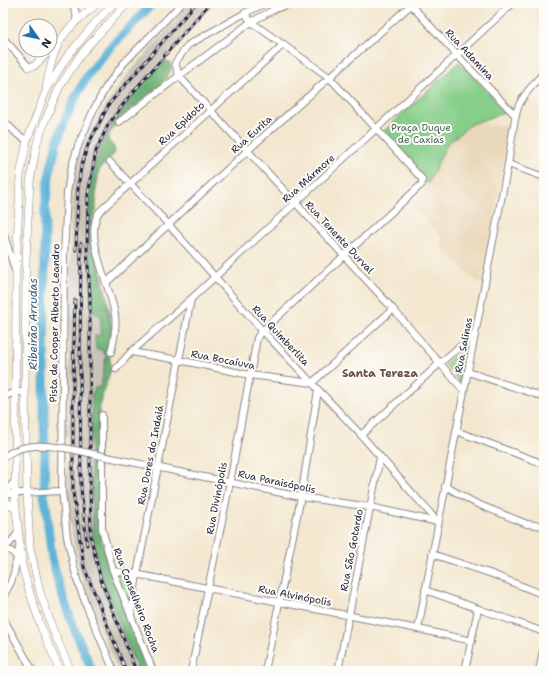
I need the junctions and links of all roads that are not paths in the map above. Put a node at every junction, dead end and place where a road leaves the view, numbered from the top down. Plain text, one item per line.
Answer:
1 (70, 3) edge
2 (98, 3) edge
3 (114, 3) edge
4 (128, 3) edge
5 (182, 3) edge
6 (266, 3) edge
7 (293, 3) edge
8 (513, 3) edge
9 (412, 4) edge
10 (245, 13) junction
11 (76, 21) junction
12 (251, 22) junction
13 (3, 38) edge
14 (58, 43) edge
15 (284, 44) junction
16 (457, 55) junction
17 (42, 58) edge
18 (54, 58) edge
19 (29, 67) joint
20 (543, 75) edge
21 (179, 76) junction
22 (329, 77) junction
23 (46, 91) junction
24 (210, 110) junction
25 (516, 116) junction
26 (3, 120) edge
27 (119, 122) dead end
28 (376, 129) junction
29 (28, 140) junction
30 (247, 151) junction
31 (110, 162) dead end
32 (508, 164) junction
33 (544, 177) edge
34 (130, 184) junction
35 (295, 203) junction
36 (168, 224) junction
37 (3, 232) edge
38 (343, 256) junction
39 (16, 272) junction
40 (214, 277) junction
41 (106, 283) junction
42 (191, 299) junction
43 (393, 309) junction
44 (262, 330) junction
45 (475, 334) junction
46 (111, 352) dead end
47 (131, 352) junction
48 (179, 360) junction
49 (440, 363) junction
50 (116, 369) dead end
51 (468, 372) junction
52 (250, 375) junction
53 (312, 383) junction
54 (318, 390) junction
55 (464, 391) junction
56 (15, 392) junction
57 (26, 392) junction
58 (3, 396) edge
59 (544, 397) edge
60 (102, 415) dead end
61 (456, 431) junction
62 (360, 435) junction
63 (380, 457) junction
64 (3, 458) edge
65 (544, 464) edge
66 (157, 467) junction
67 (15, 481) junction
68 (230, 482) junction
69 (446, 486) junction
70 (62, 491) junction
71 (3, 492) edge
72 (27, 492) junction
73 (15, 494) junction
74 (3, 495) edge
75 (301, 497) junction
76 (3, 499) edge
77 (370, 507) junction
78 (16, 508) junction
79 (438, 521) junction
80 (544, 526) edge
81 (18, 533) junction
82 (20, 546) junction
83 (3, 548) edge
84 (432, 554) junction
85 (16, 556) junction
86 (22, 565) junction
87 (113, 572) junction
88 (137, 574) junction
89 (208, 589) junction
90 (425, 590) junction
91 (544, 595) edge
92 (3, 597) edge
93 (278, 601) junction
94 (478, 608) junction
95 (131, 614) junction
96 (348, 615) junction
97 (3, 618) edge
98 (418, 629) junction
99 (544, 632) edge
100 (472, 641) junction
101 (544, 646) edge
102 (70, 670) edge
103 (33, 671) edge
104 (60, 671) edge
105 (114, 671) edge
106 (153, 671) edge
107 (191, 671) edge
108 (264, 671) edge
109 (338, 671) edge
110 (466, 671) edge
111 (539, 671) edge

1 - 11 street
2 - 11 main road
3 - 23 main road
4 - 57 main road
5 - 70 street, Pista de Cooper Alberto Leandro
6 - 10 street
7 - 12 street
8 - 16 street, Rua Mármore
9 - 16 street, Rua Adamina
9 - 22 street, Rua Eurita
10 - 12 street
10 - 21 street
11 - 14 main road
12 - 15 street
12 - 21 street
13 - 19 street
15 - 22 street
15 - 24 street, Rua Epidoto
16 - 25 street, Rua Adamina
16 - 28 street, Rua Mármore
17 - 19 main road
18 - 23 main road
20 - 25 street, Rua Salinas
21 - 24 street, Rua Tenente Durval
21 - 27 street
22 - 28 street
22 - 30 street, Rua Eurita
23 - 29 main road
24 - 30 street, Rua Tenente Durval
24 - 34 street, Rua Epidoto
25 - 32 street, Rua Salinas
26 - 29 street
28 - 35 street, Rua Mármore
28 - 38 street
29 - 39 main road
30 - 35 street, Rua Tenente Durval
30 - 36 street, Rua Eurita
31 - 34 street, Rua Quimberlita
32 - 33 street
32 - 45 street, Rua Salinas
34 - 36 street, Rua Quimberlita
34 - 41 street, Rua Epidoto
35 - 38 street, Rua Tenente Durval
35 - 40 street, Rua Mármore
36 - 40 street, Rua Quimberlita
36 - 41 street, Rua Eurita
37 - 39 street
38 - 43 street, Rua Tenente Durval
38 - 44 street
39 - 56 main road
40 - 42 street, Rua Mármore
40 - 44 street, Rua Quimberlita
41 - 46 street
42 - 47 street, Rua Mármore
42 - 48 street, Rua Dores do Indaiá
43 - 49 street, Rua Tenente Durval
43 - 53 street
44 - 52 street, Rua Divinópolis
44 - 53 street, Rua Quimberlita
45 - 49 street
45 - 51 street, Rua Salinas
47 - 48 street, Rua Bocaíuva
47 - 50 street, Rua Mármore
48 - 52 street, Rua Bocaíuva
48 - 66 street, Rua Dores do Indaiá
49 - 55 street, Rua Tenente Durval
49 - 62 street
51 - 55 street, Rua Salinas
51 - 59 street
52 - 53 street, Rua Bocaíuva
52 - 68 street, Rua Divinópolis
53 - 54 street, Rua Quimberlita
54 - 62 street, Rua Quimberlita
54 - 75 street
55 - 61 street, Rua Salinas
56 - 57 street
56 - 58 street
56 - 67 main road
57 - 72 main road
60 - 87 street, Rua Conselheiro Rocha
61 - 65 street
61 - 69 street, Rua Salinas
62 - 63 street, Rua Quimberlita
63 - 77 street, Rua São Gotardo
63 - 79 street, Rua Quimberlita
64 - 66 street, Rua Paraisópolis, bridge
66 - 68 street, Rua Paraisópolis
66 - 88 street, Rua Dores do Indaiá
67 - 71 street
67 - 73 main road
68 - 75 street, Rua Paraisópolis
68 - 89 street, Rua Divinópolis
69 - 79 street, Rua Salinas
69 - 80 street
70 - 72 street
70 - 105 street, Pista de Cooper Alberto Leandro
72 - 73 street
72 - 102 main road
73 - 74 street
73 - 78 main road
75 - 77 street, Rua Paraisópolis
75 - 93 street
76 - 78 main road
77 - 79 street, Rua Paraisópolis
77 - 96 street, Rua São Gotardo
78 - 81 main road
79 - 84 street, Rua Salinas
81 - 82 main road
81 - 83 street
82 - 85 street
82 - 86 main road
83 - 85 street
84 - 90 street, Rua Salinas
84 - 91 street
85 - 86 main road
85 - 92 street
86 - 104 main road
87 - 88 street, Rua Alvinópolis
87 - 95 street, Rua Conselheiro Rocha
88 - 89 street, Rua Alvinópolis
88 - 95 street, Rua Dores do Indaiá
89 - 93 street, Rua Alvinópolis
89 - 107 street, Rua Divinópolis
90 - 94 street
90 - 98 street, Rua Salinas
93 - 96 street, Rua Alvinópolis
93 - 108 street
94 - 99 street
94 - 100 street
95 - 106 street, Rua Conselheiro Rocha
96 - 98 street, Rua Alvinópolis
96 - 109 street, Rua São Gotardo
97 - 103 street
98 - 100 street, Rua Alvinópolis
100 - 110 street
101 - 111 street

